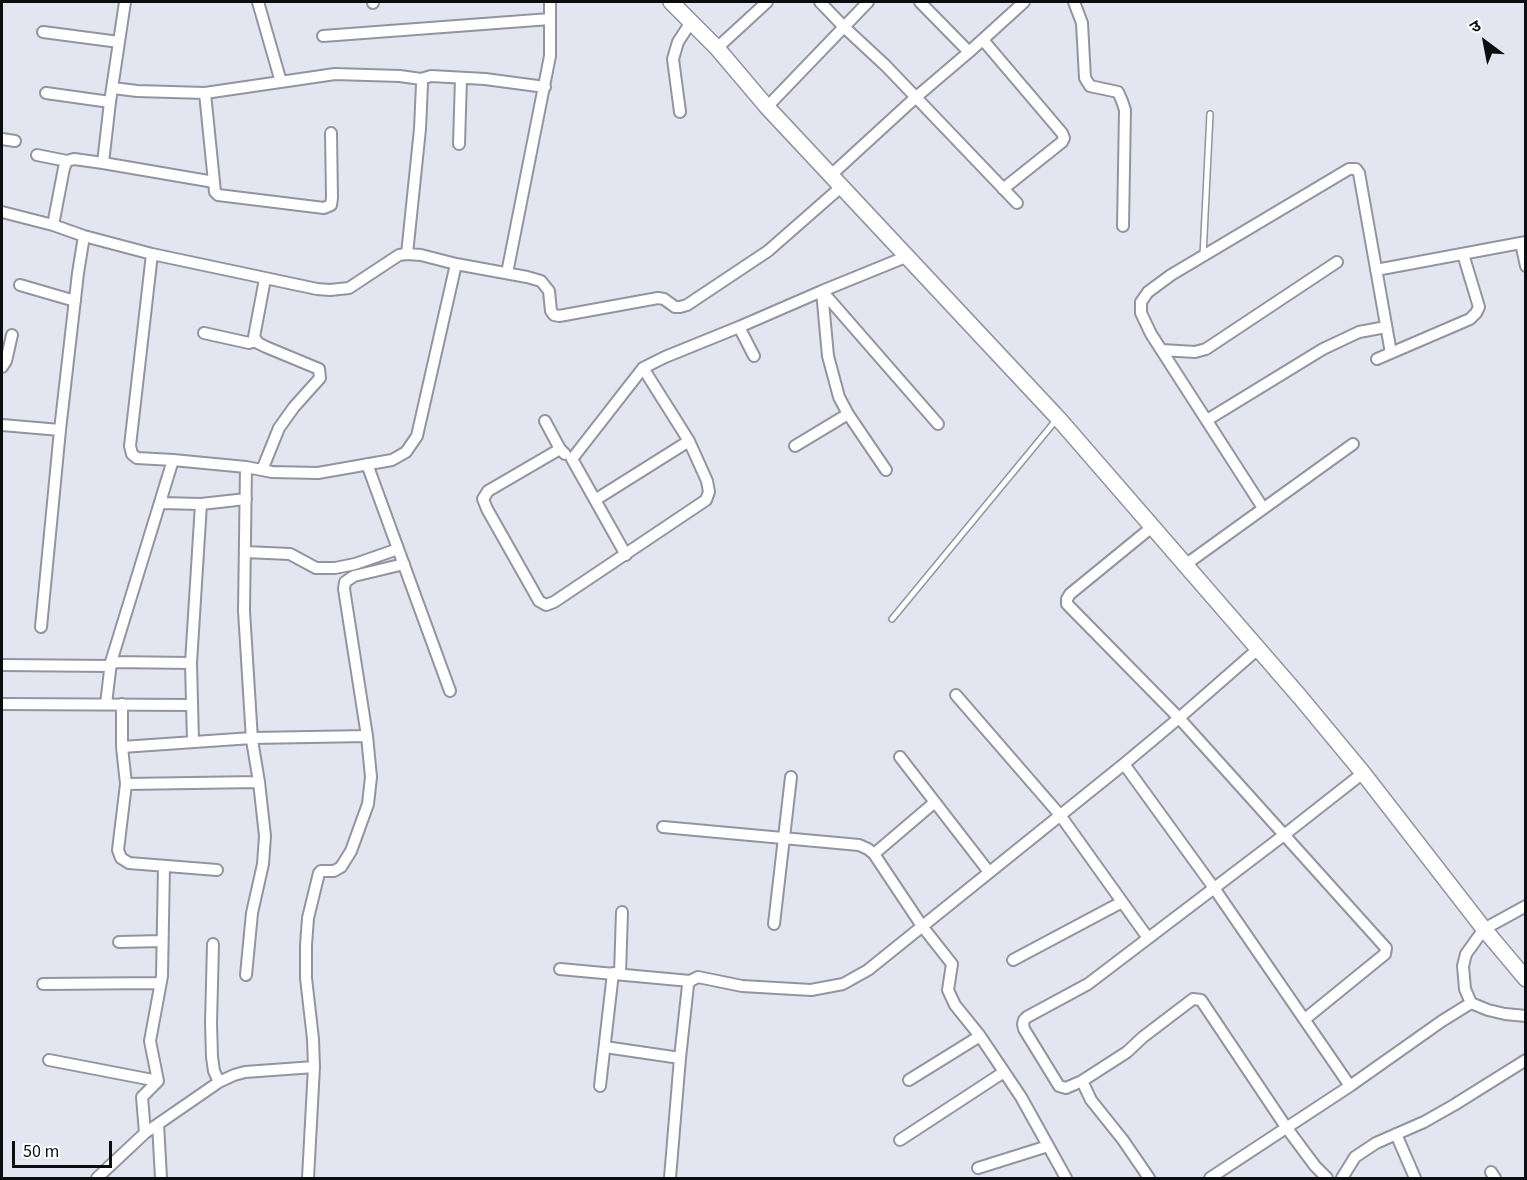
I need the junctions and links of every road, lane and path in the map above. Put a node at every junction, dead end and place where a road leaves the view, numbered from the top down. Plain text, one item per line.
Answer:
1 (125, 2) edge
2 (258, 2) edge
3 (550, 2) edge
4 (670, 2) edge
5 (767, 2) edge
6 (820, 2) edge
7 (868, 2) edge
8 (920, 2) edge
9 (1024, 2) edge
10 (1074, 2) edge
11 (550, 19) junction
12 (691, 22) junction
13 (844, 27) junction
14 (43, 32) dead end
15 (323, 36) dead end
16 (983, 40) junction
17 (119, 42) junction
18 (717, 48) junction
19 (969, 52) junction
20 (461, 78) junction
21 (421, 80) junction
22 (281, 81) junction
23 (544, 87) junction
24 (113, 88) junction
25 (46, 93) dead end
26 (205, 93) junction
27 (915, 98) junction
28 (110, 102) junction
29 (767, 107) junction
30 (680, 112) dead end
31 (1210, 114) dead end
32 (331, 132) dead end
33 (2, 139) edge
34 (15, 141) dead end
35 (459, 144) dead end
36 (37, 155) dead end
37 (67, 160) junction
38 (102, 163) junction
39 (836, 181) junction
40 (214, 182) junction
41 (1003, 189) junction
42 (1017, 203) dead end
43 (2, 212) edge
44 (53, 225) junction
45 (1123, 226) dead end
46 (84, 236) junction
47 (1523, 242) edge
48 (152, 254) junction
49 (407, 254) junction
50 (1463, 254) junction
51 (908, 256) junction
52 (1203, 256) junction
53 (1337, 262) dead end
54 (456, 264) junction
55 (1526, 266) edge
56 (1376, 270) junction
57 (507, 273) junction
58 (265, 279) junction
59 (20, 285) dead end
60 (822, 291) junction
61 (75, 301) junction
62 (739, 327) junction
63 (1386, 327) junction
64 (204, 333) dead end
65 (12, 335) dead end
66 (256, 341) junction
67 (1162, 351) junction
68 (1391, 353) junction
69 (754, 356) dead end
70 (1377, 359) dead end
71 (2, 367) edge
72 (643, 368) junction
73 (848, 414) junction
74 (1058, 418) junction
75 (1207, 420) junction
76 (545, 421) dead end
77 (2, 424) edge
78 (938, 424) dead end
79 (60, 430) junction
80 (689, 441) junction
81 (1353, 444) dead end
82 (795, 446) dead end
83 (560, 449) junction
84 (572, 459) junction
85 (173, 460) junction
86 (367, 464) junction
87 (246, 467) junction
88 (262, 470) junction
89 (886, 470) dead end
90 (246, 499) junction
91 (595, 500) junction
92 (160, 503) junction
93 (201, 504) junction
94 (1263, 508) junction
95 (1152, 527) junction
96 (398, 549) junction
97 (244, 552) junction
98 (626, 555) junction
99 (404, 564) junction
100 (1185, 564) junction
101 (892, 619) dead end
102 (41, 627) dead end
103 (1258, 649) junction
104 (190, 663) junction
105 (111, 664) junction
106 (2, 665) edge
107 (450, 691) dead end
108 (956, 695) dead end
109 (2, 704) edge
110 (106, 704) junction
111 (122, 704) junction
112 (192, 705) junction
113 (1179, 718) junction
114 (367, 736) junction
115 (252, 738) junction
116 (193, 742) junction
117 (122, 747) junction
118 (900, 757) dead end
119 (1124, 764) junction
120 (1363, 773) junction
121 (791, 777) dead end
122 (259, 782) junction
123 (126, 784) junction
124 (935, 802) junction
125 (1060, 815) junction
126 (663, 827) dead end
127 (1284, 835) junction
128 (784, 839) junction
129 (873, 854) junction
130 (164, 866) junction
131 (217, 870) dead end
132 (989, 872) junction
133 (1214, 888) junction
134 (1122, 902) junction
135 (1526, 906) edge
136 (622, 912) dead end
137 (774, 924) dead end
138 (922, 926) junction
139 (1484, 929) junction
140 (1148, 938) junction
141 (162, 941) junction
142 (119, 942) dead end
143 (213, 944) dead end
144 (1013, 960) dead end
145 (560, 969) dead end
146 (616, 973) junction
147 (246, 975) dead end
148 (1526, 979) edge
149 (690, 981) junction
150 (160, 983) junction
151 (43, 984) dead end
152 (1471, 1003) junction
153 (1526, 1016) edge
154 (1305, 1019) junction
155 (980, 1036) junction
156 (605, 1047) junction
157 (680, 1058) junction
158 (49, 1060) dead end
159 (1526, 1060) edge
160 (314, 1067) junction
161 (1004, 1072) junction
162 (909, 1080) dead end
163 (158, 1081) junction
164 (1082, 1081) junction
165 (219, 1082) junction
166 (600, 1086) dead end
167 (1350, 1086) junction
168 (158, 1124) junction
169 (1286, 1127) junction
170 (145, 1133) junction
171 (1396, 1134) junction
172 (900, 1140) dead end
173 (1048, 1146) junction
174 (108, 1168) junction
175 (978, 1168) dead end
176 (97, 1179) edge
177 (113, 1179) edge
178 (161, 1179) edge
179 (308, 1179) edge
180 (670, 1179) edge
181 (1066, 1179) edge
182 (1149, 1179) edge
183 (1210, 1179) edge
184 (1328, 1179) edge
185 (1342, 1179) edge
186 (1415, 1179) edge

1 - 17 street
2 - 22 street
3 - 11 street
4 - 12 main road
5 - 18 street
6 - 13 street
7 - 13 street
8 - 19 street
9 - 16 street
10 - 45 street
11 - 15 street
11 - 23 street
12 - 18 main road
12 - 30 street
13 - 27 street
13 - 29 street
14 - 17 street
16 - 19 street
16 - 41 street
17 - 24 street
18 - 29 main road
19 - 27 street
20 - 21 street
20 - 23 street
20 - 35 street
21 - 22 street
21 - 49 street
22 - 26 street
23 - 57 street
24 - 26 street
24 - 28 street
25 - 28 street
26 - 40 street
27 - 39 street
27 - 41 street
28 - 38 street
29 - 39 main road
31 - 52 lane
32 - 40 street
33 - 34 street
36 - 37 street
37 - 38 street
37 - 44 street
38 - 40 street
39 - 51 main road
39 - 57 street
41 - 42 street
43 - 44 street
44 - 46 street
46 - 48 street
46 - 61 street
47 - 50 street
47 - 55 street
48 - 58 street
48 - 85 street
49 - 54 street
49 - 58 street
50 - 56 street
50 - 68 street
51 - 60 street
51 - 74 main road
52 - 56 street
52 - 67 street
53 - 67 street
54 - 57 street
54 - 86 street
56 - 63 street
58 - 66 street
59 - 61 street
60 - 62 street
60 - 73 street
60 - 78 street
61 - 79 street
62 - 69 street
62 - 72 street
63 - 68 street
63 - 75 street
64 - 66 street
65 - 71 street
66 - 88 street
67 - 75 street
68 - 70 street
72 - 80 street
72 - 84 street
73 - 82 street
73 - 89 street
74 - 95 main road
74 - 101 lane
75 - 94 street
76 - 83 street
77 - 79 street
79 - 102 street
80 - 91 street
80 - 98 street
81 - 94 street
83 - 84 street
83 - 98 street
84 - 91 street
85 - 87 street
85 - 92 street
86 - 88 street
86 - 96 street
87 - 88 street
87 - 90 street
90 - 93 street
90 - 97 street
91 - 98 street
92 - 93 street
92 - 105 street
93 - 104 street
94 - 100 street
95 - 100 main road
95 - 113 street
96 - 97 street
96 - 99 street
97 - 115 street
99 - 107 street
99 - 114 street
100 - 103 main road
103 - 113 street
103 - 120 main road
104 - 105 street
104 - 112 street
105 - 106 street
105 - 110 street
108 - 125 street
109 - 110 street
110 - 111 street
111 - 112 street
111 - 117 street
112 - 116 street
113 - 119 street
113 - 127 street
114 - 115 street
114 - 160 street
115 - 116 street
115 - 122 street
116 - 117 street
117 - 123 street
118 - 124 street
119 - 125 street
119 - 133 street
120 - 127 street
120 - 139 main road
121 - 128 street
122 - 123 street
122 - 147 street
123 - 130 street
124 - 129 street
124 - 132 street
125 - 132 street
125 - 134 street
126 - 128 street
127 - 133 street
127 - 154 street
128 - 129 street
128 - 137 street
129 - 138 street
130 - 131 street
130 - 141 street
132 - 138 street
133 - 140 street
133 - 154 street
134 - 140 street
134 - 144 street
135 - 139 street
136 - 146 street
138 - 149 street
138 - 155 street
139 - 148 main road
139 - 152 street
140 - 164 street
141 - 142 street
141 - 150 street
143 - 165 street
145 - 146 street
146 - 149 street
146 - 156 street
149 - 157 street
150 - 151 street
150 - 163 street
152 - 153 street
152 - 167 street
154 - 167 street
155 - 161 street
155 - 162 street
156 - 157 street
156 - 166 street
157 - 180 street
158 - 163 street
159 - 171 street
160 - 165 street
160 - 179 street
161 - 172 street
161 - 173 street
163 - 170 street
164 - 169 street
164 - 182 street
165 - 168 street
167 - 169 street
168 - 170 street
168 - 178 street
169 - 183 street
169 - 184 street
170 - 174 street
171 - 185 street
171 - 186 street
173 - 175 street
173 - 181 street
174 - 176 street
174 - 177 street

